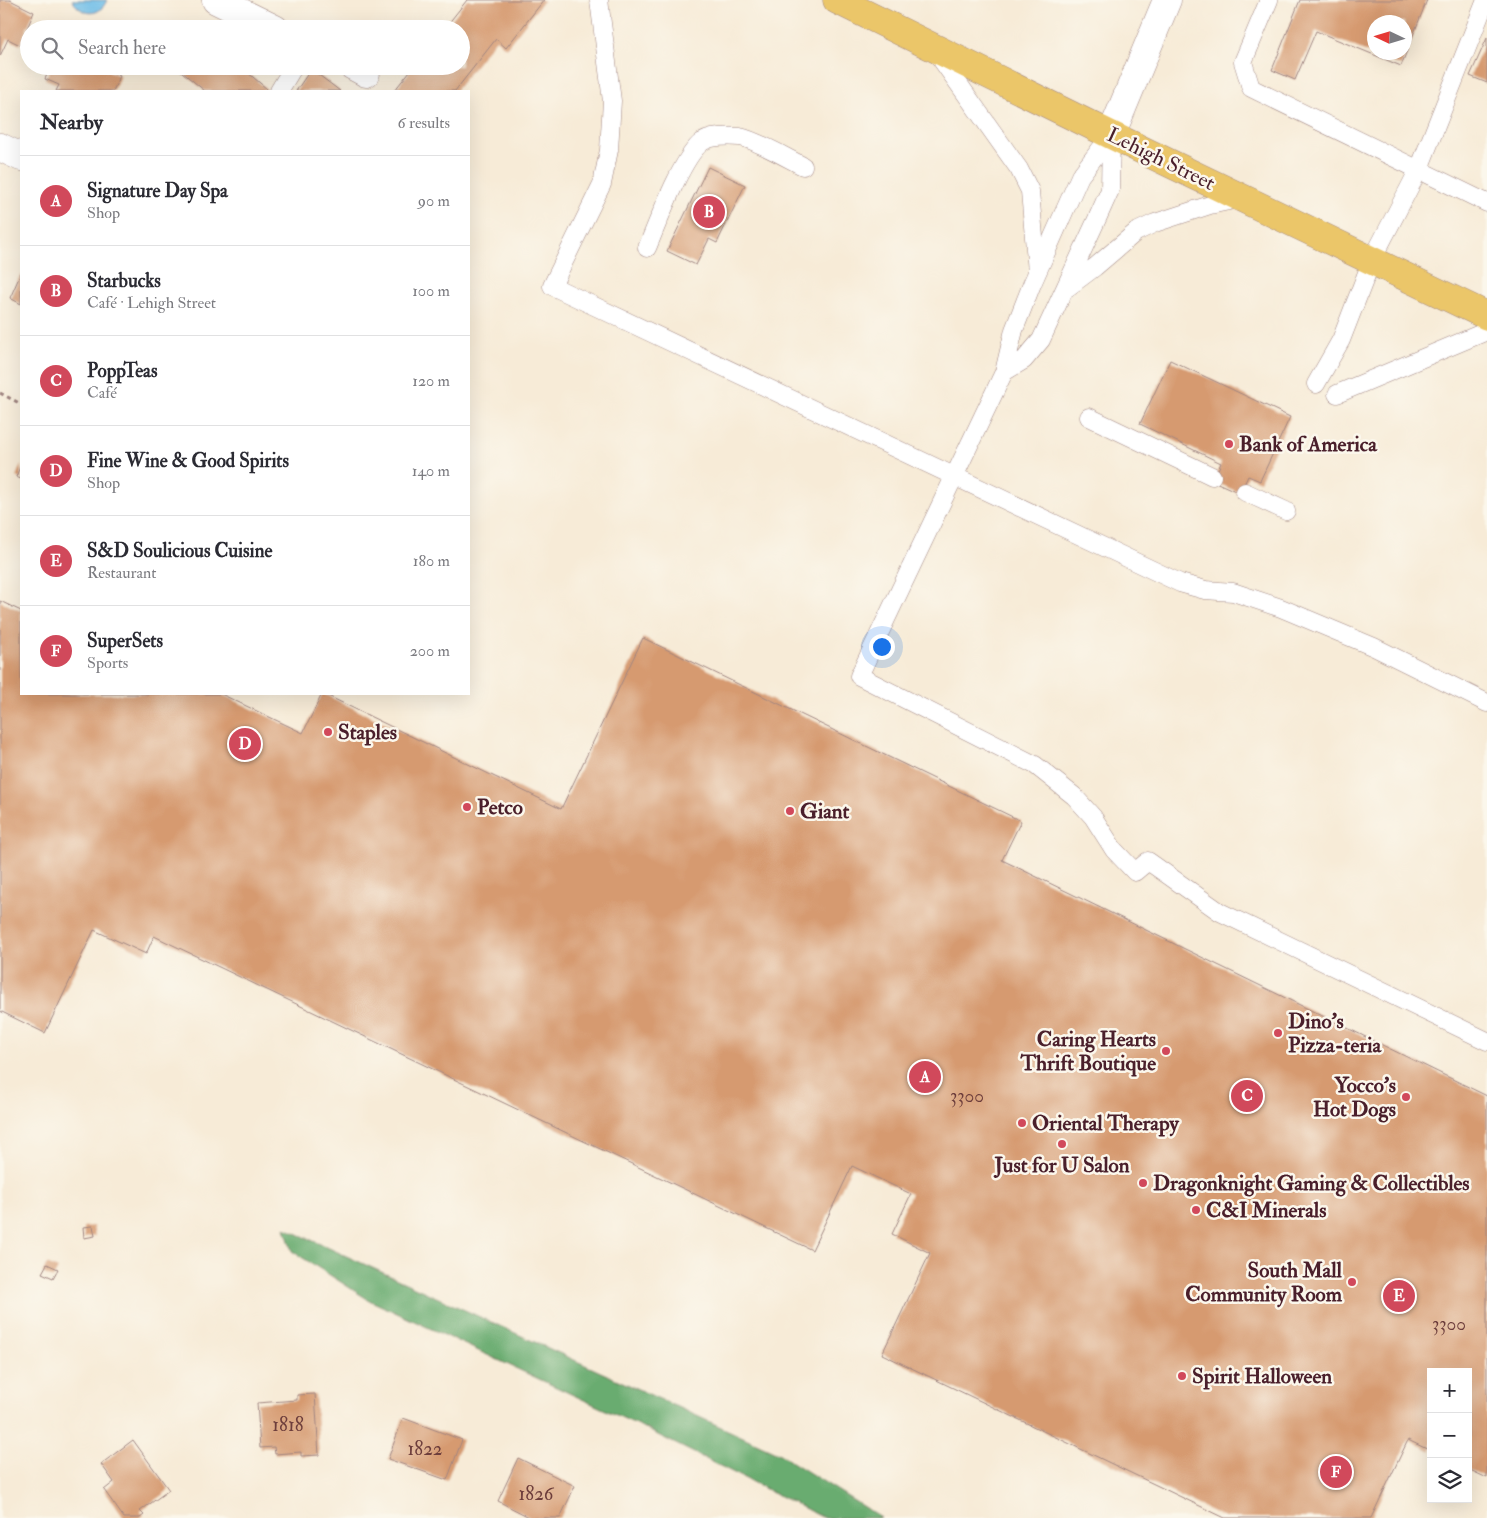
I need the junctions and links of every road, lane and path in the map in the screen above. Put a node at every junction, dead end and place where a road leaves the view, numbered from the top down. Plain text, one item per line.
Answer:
1 (216, 0) edge
2 (599, 0) edge
3 (837, 0) edge
4 (1167, 0) edge
5 (1269, 0) edge
6 (1486, 0) edge
7 (257, 20) edge
8 (933, 47) junction
9 (289, 75) edge
10 (280, 90) edge
11 (1111, 135) junction
12 (0, 147) edge
13 (20, 157) edge
14 (803, 166) dead end
15 (1419, 169) junction
16 (1244, 198) junction
17 (1487, 202) edge
18 (647, 248) dead end
19 (1372, 260) junction
20 (1037, 273) junction
21 (1065, 290) junction
22 (1487, 316) edge
23 (1487, 331) edge
24 (1004, 372) junction
25 (1316, 384) dead end
26 (0, 393) edge
27 (1337, 394) dead end
28 (20, 403) edge
29 (1089, 417) dead end
30 (954, 475) junction
31 (1212, 476) dead end
32 (1245, 492) dead end
33 (1286, 511) dead end
34 (1487, 703) edge
35 (1487, 1041) edge

1 - 7 street
2 - 30 lane
3 - 8 highway, Lehigh Street
4 - 11 street
5 - 15 lane
6 - 15 lane
8 - 11 highway, Lehigh Street
8 - 20 lane
9 - 10 lane
11 - 16 highway, Lehigh Street
11 - 20 lane
11 - 21 lane
12 - 13 street
14 - 18 lane
15 - 17 lane
15 - 19 lane
16 - 19 highway, Lehigh Street
16 - 21 lane
19 - 22 highway, Lehigh Street
19 - 25 lane
20 - 24 lane
21 - 24 lane
23 - 27 lane
24 - 30 lane
26 - 28 path
29 - 31 lane
30 - 34 lane
30 - 35 lane
32 - 33 lane

